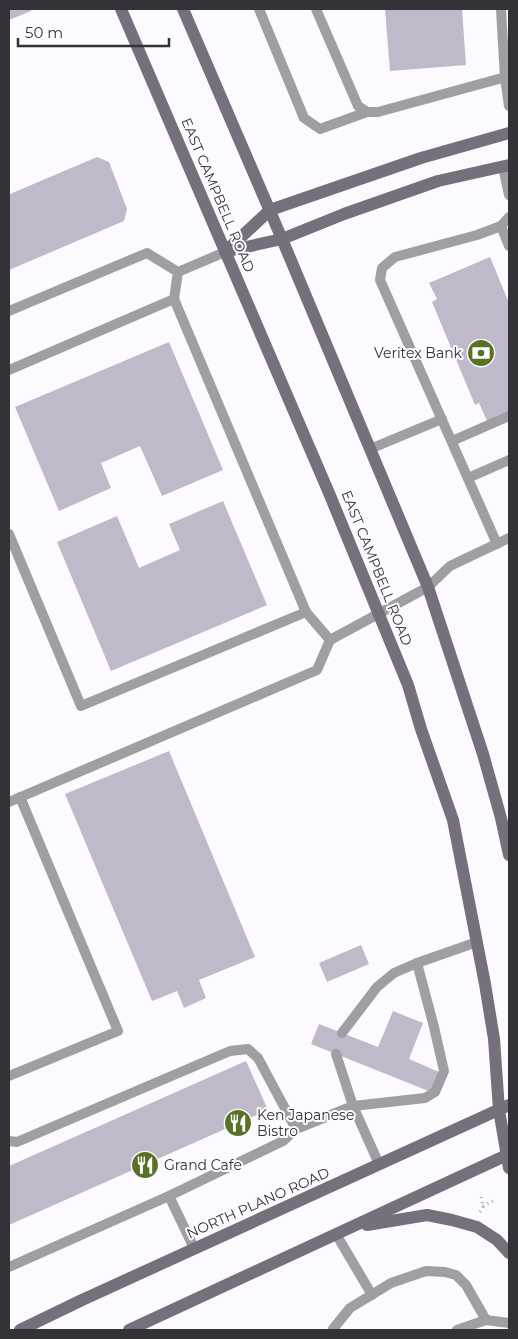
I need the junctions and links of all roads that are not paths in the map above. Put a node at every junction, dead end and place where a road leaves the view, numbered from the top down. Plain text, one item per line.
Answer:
1 (122, 9) edge
2 (183, 9) edge
3 (259, 9) edge
4 (316, 9) edge
5 (501, 9) edge
6 (507, 77) edge
7 (509, 106) edge
8 (367, 112) junction
9 (509, 133) edge
10 (506, 166) edge
11 (509, 195) edge
12 (270, 210) junction
13 (509, 216) edge
14 (501, 226) junction
15 (282, 238) junction
16 (509, 246) edge
17 (225, 252) junction
18 (178, 272) junction
19 (174, 299) junction
20 (9, 311) edge
21 (9, 370) edge
22 (509, 416) edge
23 (442, 419) junction
24 (452, 441) junction
25 (370, 449) junction
26 (509, 460) edge
27 (468, 478) junction
28 (9, 534) edge
29 (509, 538) edge
30 (497, 544) junction
31 (428, 586) junction
32 (306, 612) junction
33 (379, 614) junction
34 (330, 640) junction
35 (20, 797) junction
36 (9, 802) edge
37 (509, 855) edge
38 (477, 942) junction
39 (417, 962) junction
40 (342, 1033) dead end
41 (336, 1054) dead end
42 (9, 1076) edge
43 (353, 1106) junction
44 (504, 1108) edge
45 (296, 1129) junction
46 (9, 1141) edge
47 (509, 1159) edge
48 (379, 1164) junction
49 (169, 1196) junction
50 (349, 1228) junction
51 (336, 1234) junction
52 (194, 1248) junction
53 (509, 1253) edge
54 (9, 1267) edge
55 (372, 1295) junction
56 (486, 1320) junction
57 (509, 1323) edge
58 (144, 1327) edge
59 (20, 1330) edge
60 (129, 1330) edge
61 (333, 1330) edge
62 (457, 1330) edge

1 - 17 main road, EAST CAMPBELL ROAD
2 - 12 main road
3 - 8 lane
4 - 8 lane
5 - 6 lane
6 - 7 lane
6 - 8 lane
9 - 12 main road
10 - 11 lane
10 - 15 main road
12 - 15 main road
12 - 17 main road
13 - 14 lane
14 - 16 lane
14 - 23 lane
15 - 17 main road
15 - 25 main road
17 - 18 lane
17 - 33 main road, EAST CAMPBELL ROAD
18 - 19 lane
18 - 20 lane
19 - 21 lane
19 - 32 lane
22 - 24 lane
23 - 24 lane
23 - 25 lane
24 - 27 lane
25 - 31 main road
26 - 27 lane
27 - 30 lane
28 - 32 lane
29 - 30 lane
30 - 31 lane
31 - 33 lane
31 - 37 main road
32 - 34 lane
33 - 34 lane
33 - 38 main road, EAST CAMPBELL ROAD
34 - 35 lane
35 - 36 lane
35 - 42 lane
38 - 39 lane
38 - 44 main road, EAST CAMPBELL ROAD
39 - 40 lane
39 - 43 lane
41 - 43 lane
43 - 45 lane
43 - 48 lane
44 - 47 main road, EAST CAMPBELL ROAD
44 - 48 main road, NORTH PLANO ROAD
45 - 46 lane
45 - 49 lane
47 - 50 main road
48 - 52 main road, NORTH PLANO ROAD
49 - 52 lane
49 - 54 lane
50 - 51 main road
50 - 53 main road
51 - 55 lane
51 - 58 main road
52 - 59 main road, NORTH PLANO ROAD
55 - 56 lane
55 - 61 lane
56 - 57 lane
56 - 62 lane
58 - 60 main road

